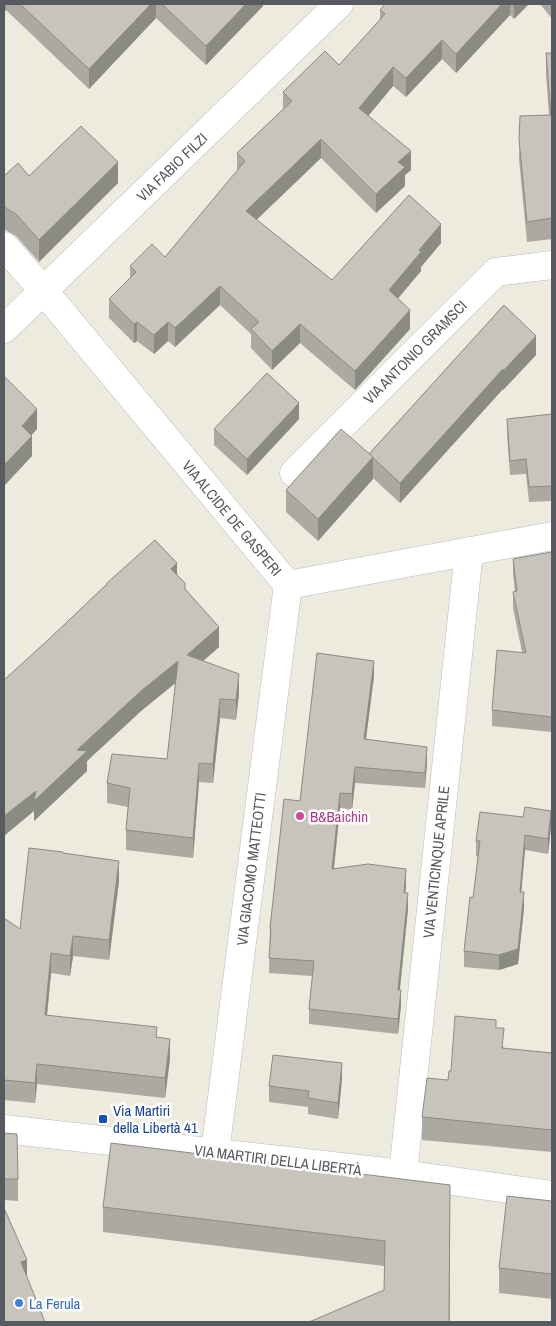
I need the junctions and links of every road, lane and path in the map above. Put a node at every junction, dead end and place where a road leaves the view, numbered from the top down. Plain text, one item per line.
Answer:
1 (329, 7) edge
2 (4, 246) edge
3 (552, 265) edge
4 (43, 290) junction
5 (4, 329) edge
6 (294, 473) dead end
7 (552, 536) edge
8 (469, 551) junction
9 (288, 585) junction
10 (4, 1129) edge
11 (215, 1152) junction
12 (403, 1174) junction
13 (552, 1195) edge

1 - 4 street, VIA FABIO FILZI
2 - 4 street, VIA ALCIDE DE GASPERI
3 - 6 street, VIA ANTONIO GRAMSCI
4 - 5 street, VIA FABIO FILZI
4 - 9 street, VIA ALCIDE DE GASPERI
7 - 8 street, VIA ALCIDE DE GASPERI
8 - 9 street, VIA ALCIDE DE GASPERI
8 - 12 street, VIA VENTICINQUE APRILE
9 - 11 street, VIA GIACOMO MATTEOTTI
10 - 11 street, VIA MARTIRI DELLA LIBERTÀ
11 - 12 street, VIA MARTIRI DELLA LIBERTÀ
12 - 13 street, VIA MARTIRI DELLA LIBERTÀ

